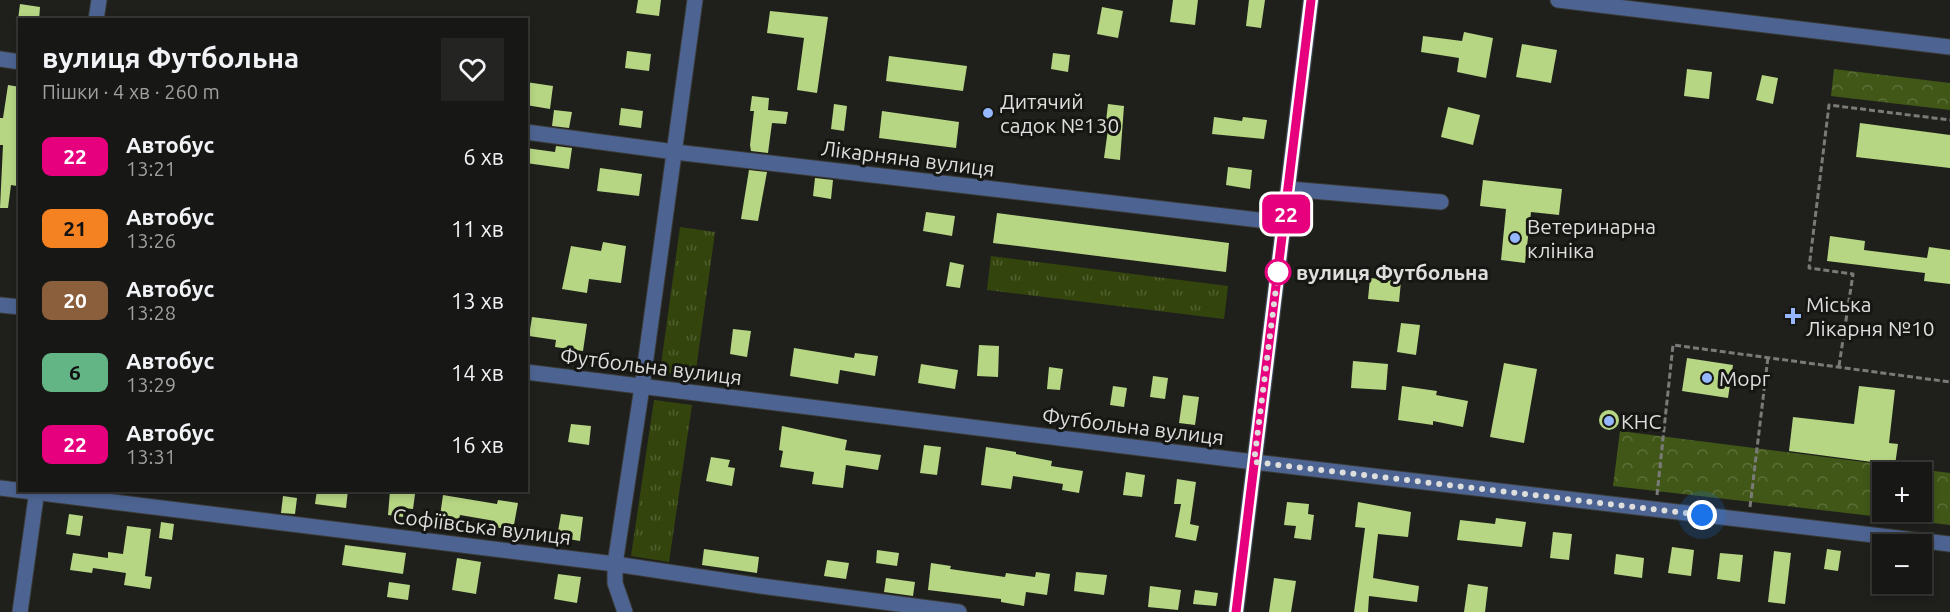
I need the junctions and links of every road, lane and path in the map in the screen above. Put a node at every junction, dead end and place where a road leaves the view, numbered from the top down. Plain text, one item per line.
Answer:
1 (99, 0) edge
2 (695, 0) edge
3 (1311, 0) edge
4 (1558, 0) edge
5 (96, 18) edge
6 (1950, 47) edge
7 (0, 59) edge
8 (18, 62) edge
9 (1950, 120) edge
10 (528, 132) edge
11 (675, 152) junction
12 (1289, 189) junction
13 (1441, 202) dead end
14 (1285, 223) junction
15 (0, 305) edge
16 (18, 307) edge
17 (1768, 357) junction
18 (1839, 366) junction
19 (528, 372) edge
20 (1950, 382) edge
21 (642, 387) junction
22 (1254, 462) junction
23 (0, 488) edge
24 (18, 490) edge
25 (37, 492) edge
26 (1655, 510) junction
27 (1749, 521) junction
28 (1950, 544) edge
29 (615, 564) junction
30 (20, 612) edge
31 (625, 612) edge
32 (959, 612) edge
33 (1236, 612) edge

1 - 5 street
2 - 11 street
3 - 12 street
4 - 6 street
7 - 8 street
9 - 18 path
10 - 11 street, Лікарняна вулиця
11 - 14 street, Лікарняна вулиця
11 - 21 street
12 - 13 street
12 - 14 street
14 - 22 street
15 - 16 street
17 - 18 path
17 - 26 path
17 - 27 path
18 - 20 path
19 - 21 street, Футбольна вулиця
21 - 22 street, Футбольна вулиця
21 - 29 street
22 - 26 street, Футбольна вулиця
22 - 33 street
23 - 24 street, Софіївська вулиця
25 - 29 street, Софіївська вулиця
25 - 30 street
26 - 27 street, Футбольна вулиця
27 - 28 street, Футбольна вулиця
29 - 31 street
29 - 32 street, Софіївська вулиця

